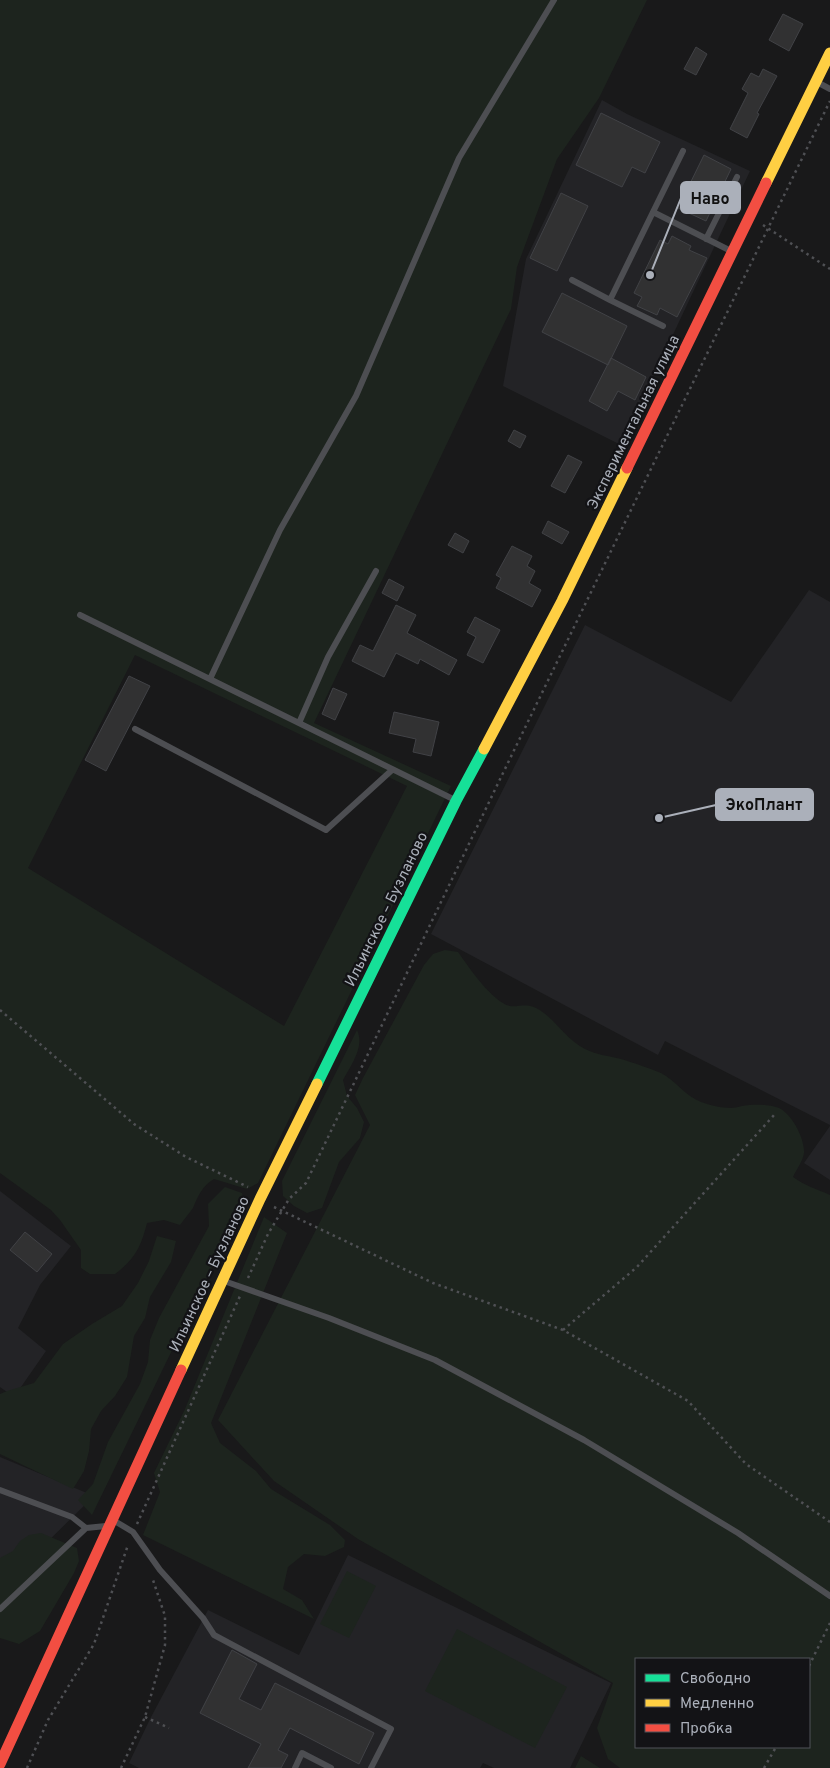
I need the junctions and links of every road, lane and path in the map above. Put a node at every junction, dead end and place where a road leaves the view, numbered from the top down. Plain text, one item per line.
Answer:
1 (554, 0) edge
2 (830, 53) edge
3 (816, 81) junction
4 (830, 88) edge
5 (830, 101) edge
6 (684, 152) dead end
7 (737, 177) dead end
8 (653, 212) junction
9 (749, 217) junction
10 (770, 228) junction
11 (706, 239) junction
12 (732, 252) junction
13 (830, 268) edge
14 (572, 280) dead end
15 (610, 300) junction
16 (663, 326) dead end
17 (376, 571) dead end
18 (80, 615) dead end
19 (210, 679) junction
20 (299, 723) junction
21 (135, 729) dead end
22 (392, 770) junction
23 (456, 801) junction
24 (0, 1010) edge
25 (775, 1114) dead end
26 (261, 1196) junction
27 (282, 1212) junction
28 (222, 1281) junction
29 (244, 1288) junction
30 (563, 1330) junction
31 (0, 1490) edge
32 (830, 1522) edge
33 (111, 1523) junction
34 (86, 1528) junction
35 (133, 1532) junction
36 (153, 1579) dead end
37 (830, 1596) edge
38 (0, 1609) edge
39 (830, 1623) edge
40 (810, 1664) edge
41 (145, 1717) junction
42 (169, 1728) dead end
43 (775, 1748) edge
44 (0, 1764) edge
45 (27, 1768) edge
46 (121, 1768) edge
47 (295, 1768) edge
48 (331, 1768) edge
49 (371, 1768) edge
50 (764, 1768) edge

1 - 19 lane
2 - 3 street, Экспериментальная улица
3 - 4 lane
3 - 9 street, Экспериментальная улица
5 - 10 path
6 - 8 lane
7 - 11 lane
8 - 11 lane
8 - 15 lane
9 - 10 path
9 - 12 street, Экспериментальная улица
10 - 13 path
10 - 27 path
11 - 12 lane
12 - 23 street, Экспериментальная улица
14 - 15 lane
15 - 16 lane
17 - 20 lane
18 - 19 lane
19 - 20 lane
20 - 22 lane
21 - 22 lane
22 - 23 lane
23 - 26 street, Ильинское – Бузланово
24 - 26 path
25 - 30 path
26 - 27 path
26 - 28 street, Ильинское – Бузланово
27 - 29 path
27 - 30 path
28 - 29 lane
28 - 33 street, Ильинское – Бузланово
29 - 35 path
29 - 37 lane
30 - 32 path
31 - 34 lane
33 - 34 lane
33 - 35 lane
33 - 44 street, Ильинское – Бузланово
34 - 38 lane
35 - 45 path
35 - 49 lane
36 - 41 path
39 - 40 path
41 - 42 path
41 - 46 path
43 - 50 path
47 - 48 lane

